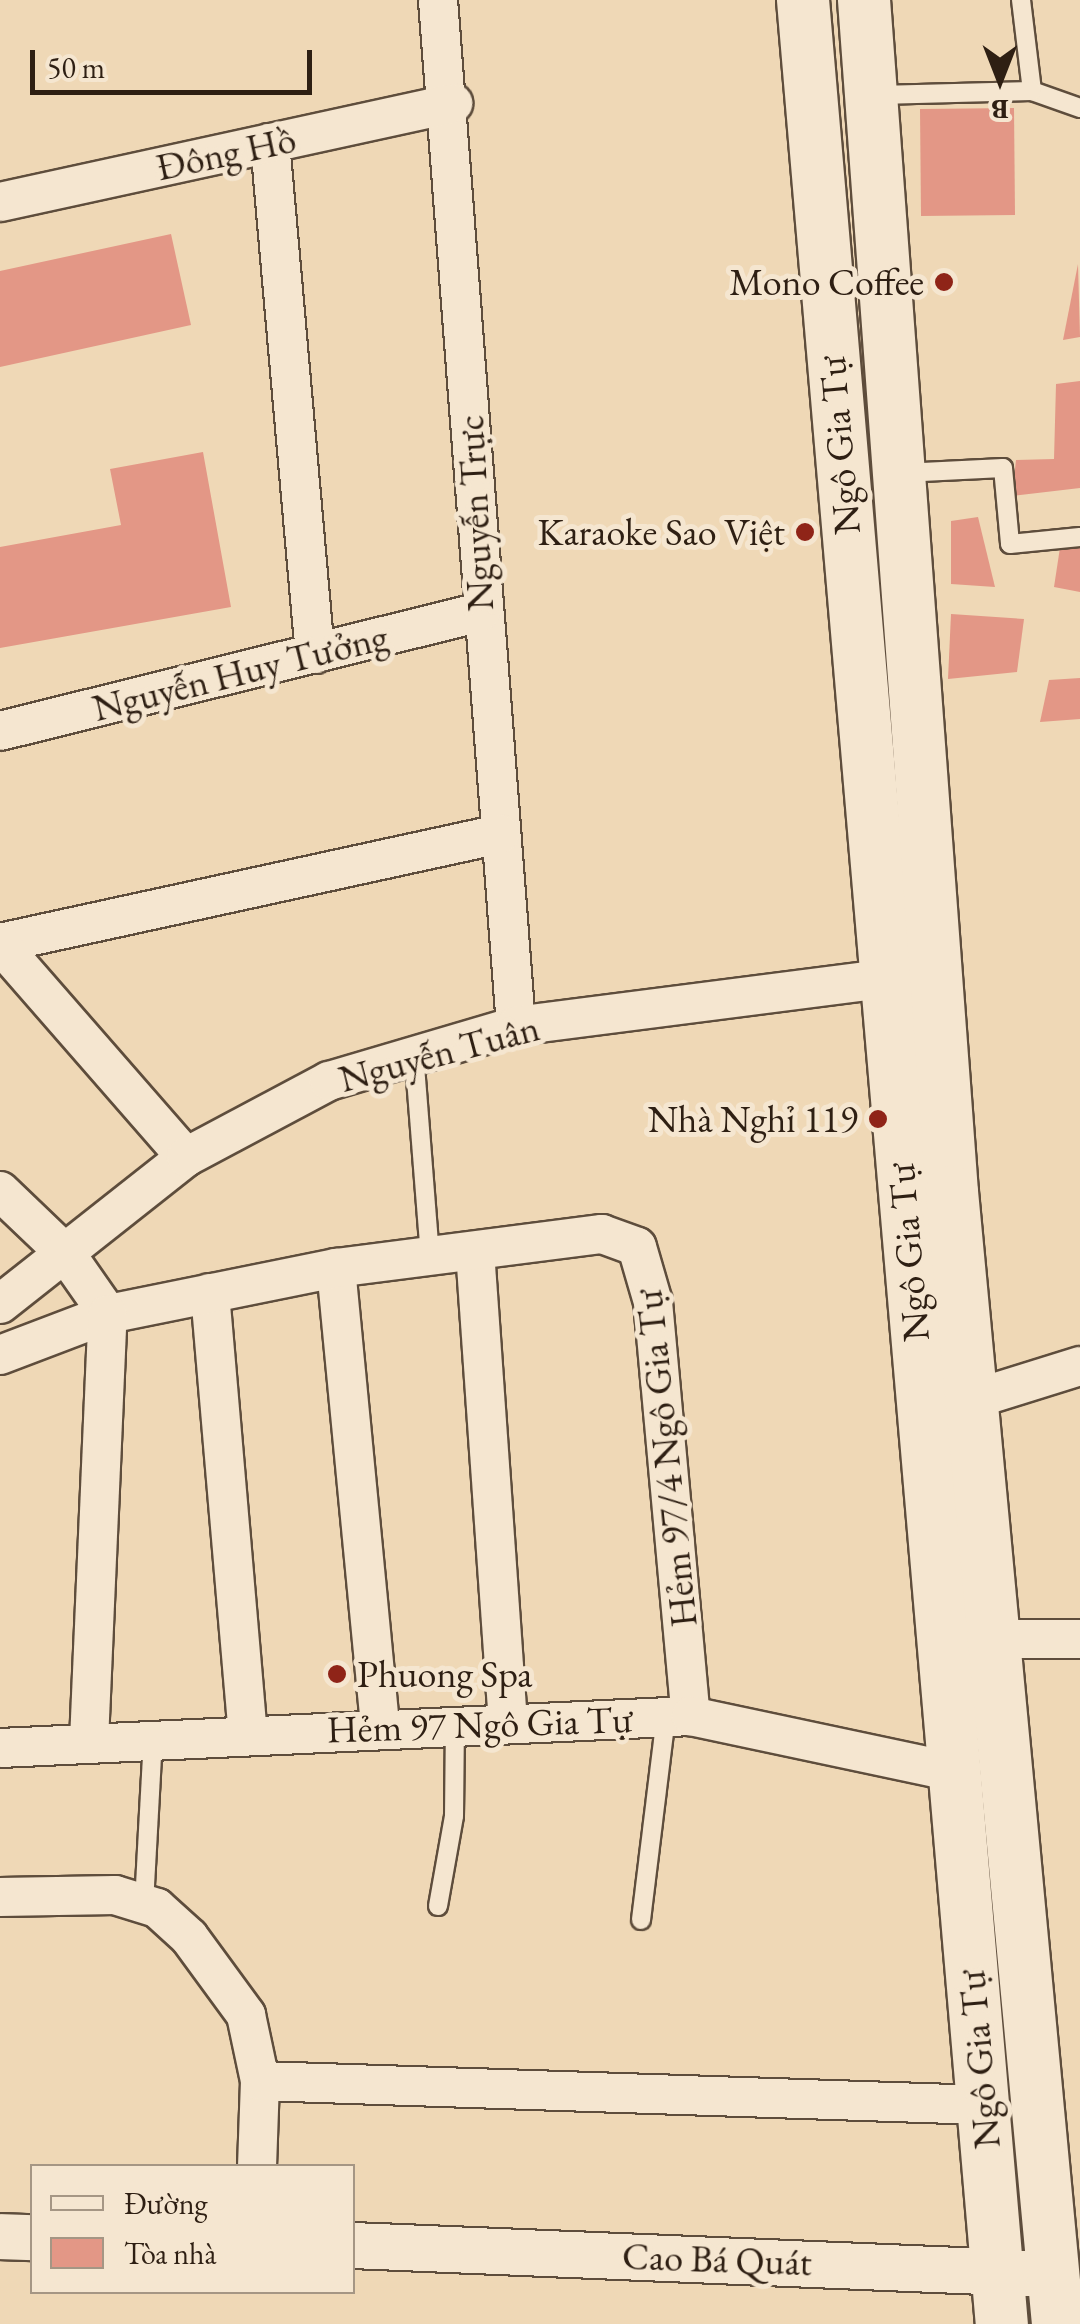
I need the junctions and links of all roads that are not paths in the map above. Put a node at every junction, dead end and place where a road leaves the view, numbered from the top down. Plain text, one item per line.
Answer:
1 (438, 0) edge
2 (803, 0) edge
3 (864, 0) edge
4 (1021, 0) edge
5 (1032, 91) junction
6 (870, 96) junction
7 (811, 97) junction
8 (452, 103) junction
9 (1080, 108) edge
10 (270, 143) junction
11 (0, 202) edge
12 (897, 473) junction
13 (841, 478) junction
14 (1080, 537) edge
15 (480, 612) junction
16 (315, 654) junction
17 (0, 732) edge
18 (500, 834) junction
19 (0, 944) edge
20 (935, 972) junction
21 (884, 980) junction
22 (516, 1026) junction
23 (414, 1053) junction
24 (186, 1157) junction
25 (0, 1191) edge
26 (476, 1251) junction
27 (66, 1254) junction
28 (430, 1256) junction
29 (336, 1268) junction
30 (210, 1294) junction
31 (0, 1304) edge
32 (108, 1314) junction
33 (0, 1354) edge
34 (1080, 1366) edge
35 (946, 1401) junction
36 (1080, 1639) edge
37 (992, 1640) junction
38 (678, 1716) junction
39 (508, 1722) junction
40 (455, 1724) junction
41 (380, 1726) junction
42 (248, 1734) junction
43 (153, 1738) junction
44 (89, 1741) junction
45 (0, 1748) edge
46 (954, 1772) junction
47 (1005, 1788) junction
48 (0, 1897) edge
49 (144, 1904) junction
50 (438, 1906) dead end
51 (641, 1920) dead end
52 (260, 2081) junction
53 (983, 2104) junction
54 (257, 2164) edge
55 (0, 2236) edge
56 (30, 2236) edge
57 (355, 2244) edge
58 (997, 2271) junction
59 (1064, 2293) edge
60 (1002, 2324) edge

1 - 8 street, Nguyễn Trực
2 - 7 main road, Ngô Gia Tự
3 - 6 main road, Ngô Gia Tự
4 - 5 lane
5 - 6 lane
5 - 9 lane
6 - 7 main road
6 - 12 main road, Ngô Gia Tự
7 - 13 main road, Ngô Gia Tự
8 - 10 street, Đông Hồ
8 - 15 street, Nguyễn Trực
10 - 11 street, Đông Hồ
10 - 16 street
12 - 13 main road
12 - 14 lane
12 - 20 main road, Ngô Gia Tự
13 - 21 main road, Ngô Gia Tự
15 - 16 street, Nguyễn Huy Tưởng
15 - 18 street, Nguyễn Trực
16 - 17 street, Nguyễn Huy Tưởng
18 - 19 street
18 - 22 street, Nguyễn Trực
19 - 24 street
20 - 21 main road
20 - 35 main road, Ngô Gia Tự
21 - 22 street, Nguyễn Tuân
21 - 35 main road, Ngô Gia Tự
22 - 23 street, Nguyễn Tuân
23 - 24 street, Nguyễn Tuân
23 - 28 lane
24 - 27 street, Nguyễn Tuân
25 - 27 street
26 - 28 street, Hẻm 97/4 Ngô Gia Tự
26 - 38 street, Hẻm 97/4 Ngô Gia Tự
26 - 39 street
27 - 31 street, Nguyễn Tuân
27 - 32 street
28 - 29 street, Hẻm 97/4 Ngô Gia Tự
29 - 30 street, Hẻm 97/4 Ngô Gia Tự
29 - 41 street
30 - 32 street, Hẻm 97/4 Ngô Gia Tự
30 - 42 street
32 - 33 street, Hẻm 97/4 Ngô Gia Tự
32 - 44 street
34 - 35 street
35 - 37 main road, Ngô Gia Tự
35 - 46 main road, Ngô Gia Tự
36 - 37 street
37 - 47 main road, Ngô Gia Tự
38 - 39 street, Hẻm 97 Ngô Gia Tự
38 - 46 street, Hẻm 97 Ngô Gia Tự
38 - 51 lane
39 - 40 street, Hẻm 97 Ngô Gia Tự
40 - 41 street, Hẻm 97 Ngô Gia Tự
40 - 50 lane
41 - 42 street, Hẻm 97 Ngô Gia Tự
42 - 43 street, Hẻm 97 Ngô Gia Tự
43 - 44 street, Hẻm 97 Ngô Gia Tự
43 - 49 lane
44 - 45 street, Hẻm 97 Ngô Gia Tự
46 - 47 main road
46 - 53 main road, Ngô Gia Tự
47 - 59 main road, Ngô Gia Tự
48 - 49 street
49 - 52 street
52 - 53 street
52 - 54 street
53 - 58 main road, Ngô Gia Tự
55 - 56 street
57 - 58 street, Cao Bá Quát
58 - 59 street, Cao Bá Quát
58 - 60 main road, Ngô Gia Tự

